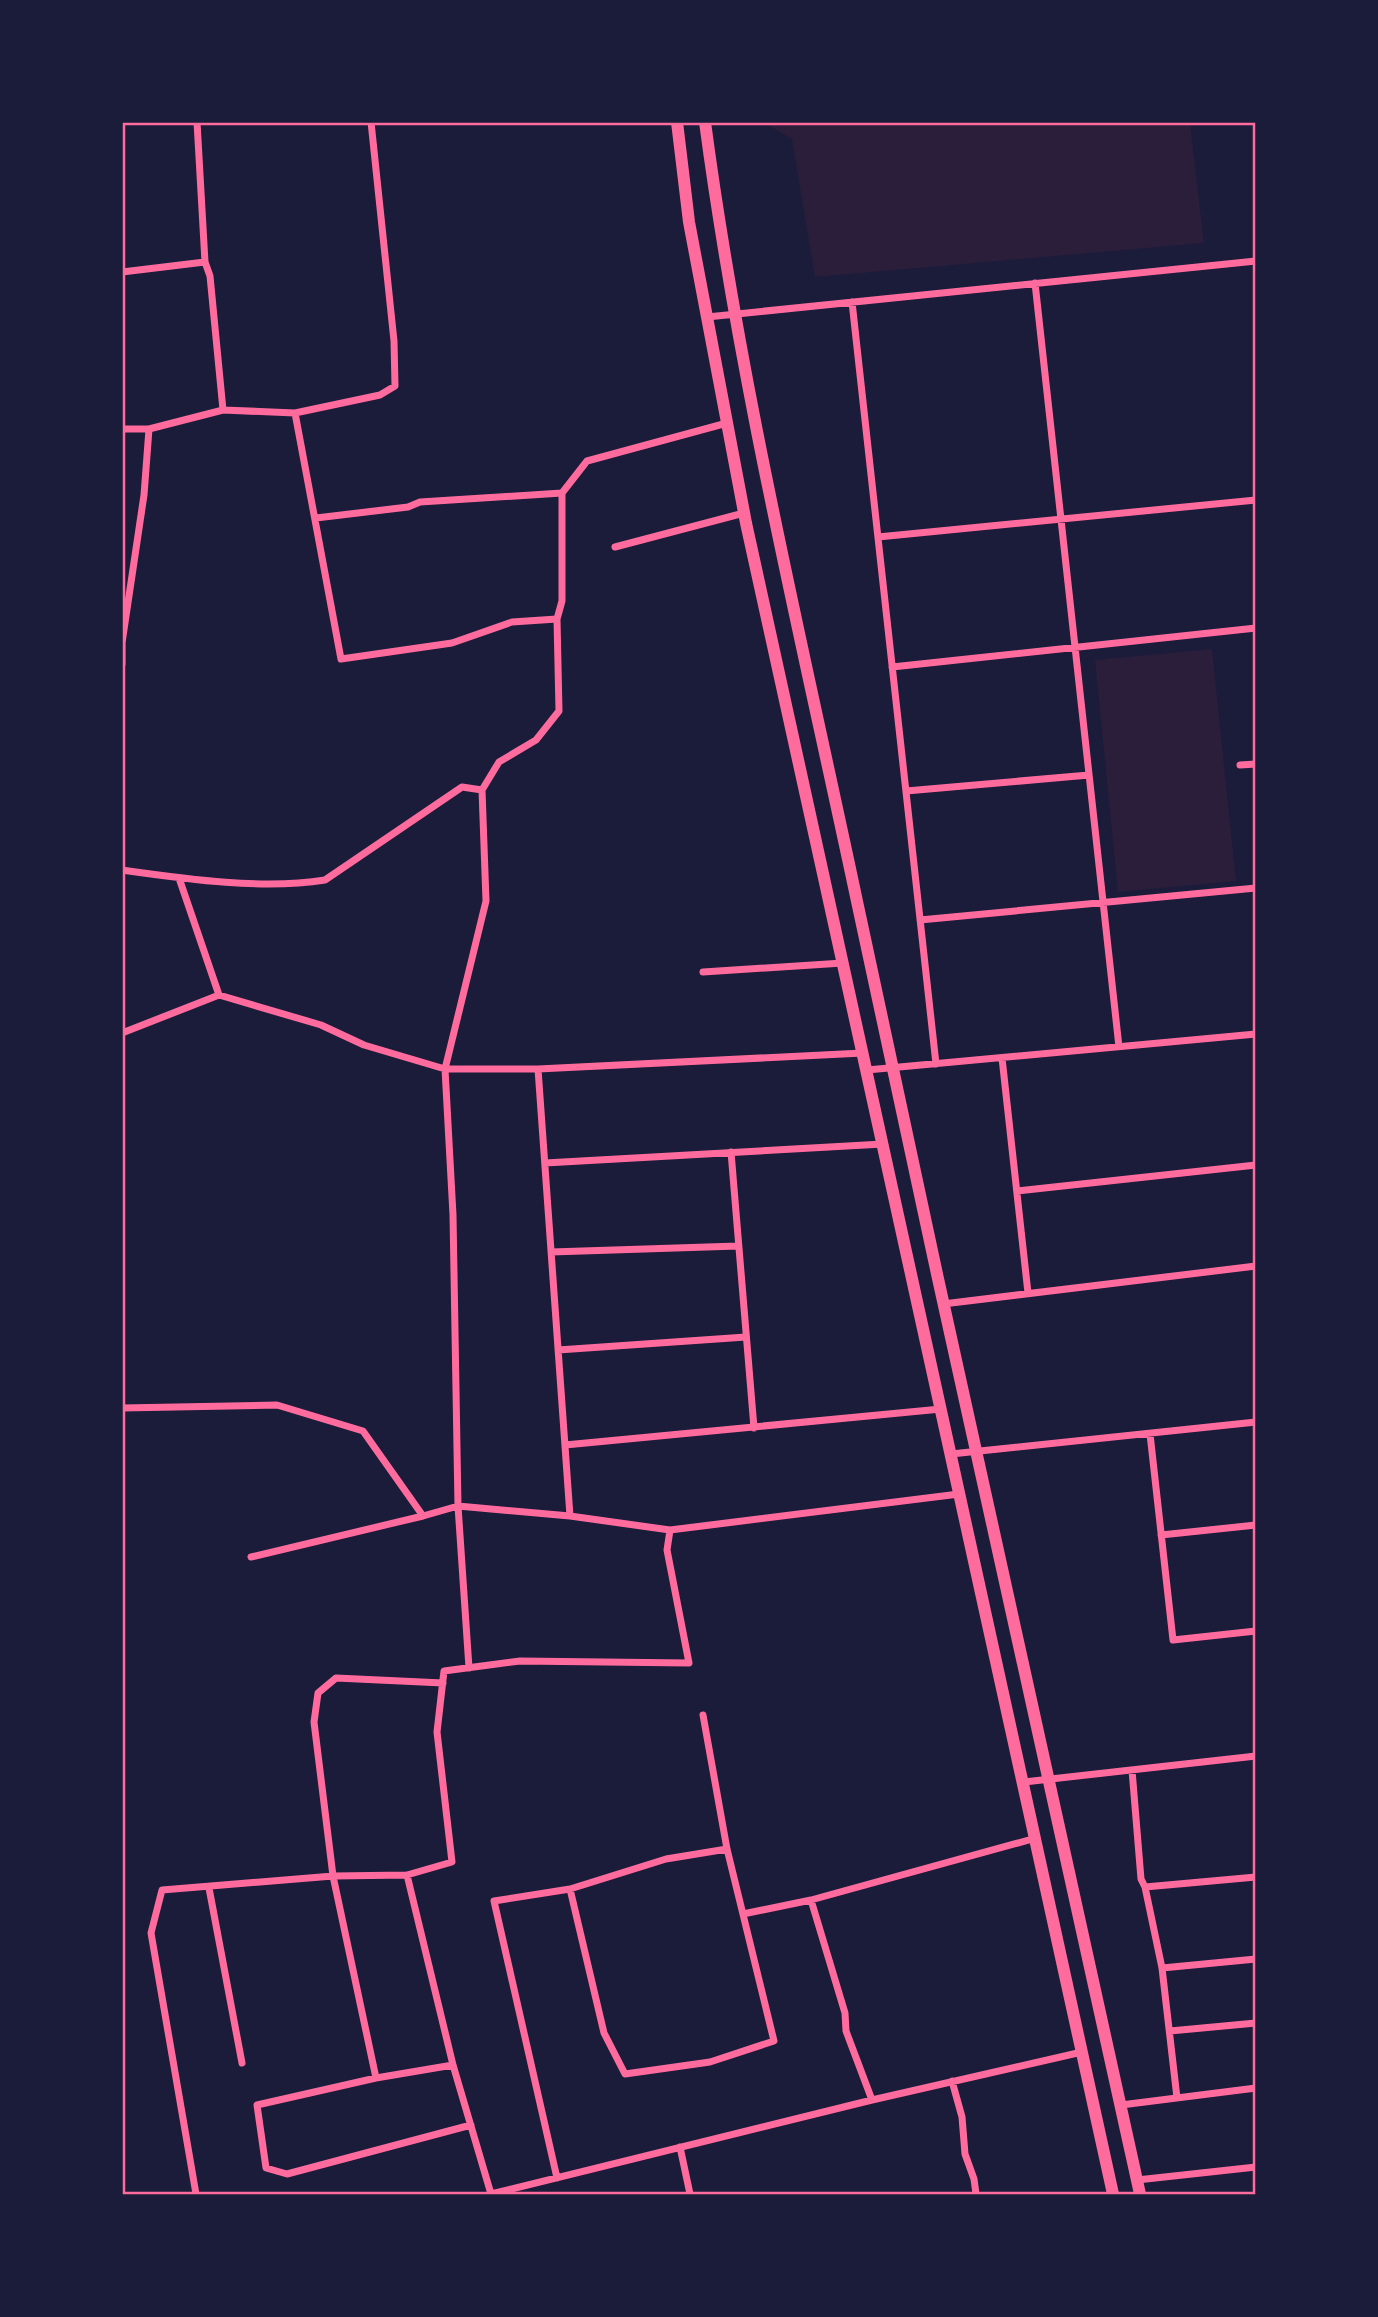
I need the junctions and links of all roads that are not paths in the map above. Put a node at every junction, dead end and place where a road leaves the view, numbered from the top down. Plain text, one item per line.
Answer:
1 (197, 122) edge
2 (371, 122) edge
3 (677, 122) edge
4 (705, 122) edge
5 (1255, 261) edge
6 (205, 262) junction
7 (122, 272) edge
8 (1035, 283) junction
9 (852, 302) junction
10 (734, 314) junction
11 (707, 317) junction
12 (223, 410) junction
13 (295, 413) junction
14 (727, 423) junction
15 (122, 429) edge
16 (149, 429) junction
17 (562, 494) junction
18 (1255, 500) edge
19 (744, 513) junction
20 (316, 519) junction
21 (1061, 519) junction
22 (878, 537) junction
23 (615, 547) dead end
24 (557, 619) junction
25 (1255, 628) edge
26 (122, 643) edge
27 (1075, 647) junction
28 (122, 664) edge
29 (892, 667) junction
30 (1255, 764) edge
31 (1240, 765) dead end
32 (1089, 775) junction
33 (482, 790) junction
34 (906, 791) junction
35 (122, 870) edge
36 (179, 878) junction
37 (1255, 888) edge
38 (1103, 902) junction
39 (920, 920) junction
40 (843, 963) junction
41 (703, 972) dead end
42 (219, 995) junction
43 (122, 1033) edge
44 (1255, 1034) edge
45 (1119, 1047) junction
46 (863, 1053) junction
47 (1002, 1058) junction
48 (936, 1064) junction
49 (892, 1068) junction
50 (445, 1069) junction
51 (538, 1069) junction
52 (867, 1070) junction
53 (883, 1144) junction
54 (731, 1152) junction
55 (545, 1163) junction
56 (1255, 1165) edge
57 (1017, 1191) junction
58 (738, 1246) junction
59 (551, 1252) junction
60 (1255, 1266) edge
61 (1028, 1293) junction
62 (942, 1304) junction
63 (746, 1336) junction
64 (558, 1350) junction
65 (122, 1408) edge
66 (942, 1409) junction
67 (1255, 1422) edge
68 (754, 1428) junction
69 (1150, 1434) junction
70 (565, 1445) junction
71 (975, 1452) junction
72 (951, 1454) junction
73 (960, 1494) junction
74 (458, 1506) junction
75 (424, 1516) junction
76 (570, 1516) junction
77 (1255, 1525) edge
78 (670, 1530) junction
79 (1161, 1535) junction
80 (251, 1557) dead end
81 (1255, 1631) edge
82 (469, 1668) junction
83 (443, 1683) junction
84 (703, 1715) dead end
85 (1255, 1756) edge
86 (1132, 1770) junction
87 (1048, 1779) junction
88 (1024, 1782) junction
89 (1036, 1838) junction
90 (727, 1849) junction
91 (407, 1875) junction
92 (333, 1876) junction
93 (1255, 1877) edge
94 (1145, 1886) junction
95 (209, 1888) junction
96 (570, 1889) junction
97 (811, 1900) junction
98 (743, 1914) junction
99 (1255, 1959) edge
100 (1162, 1968) junction
101 (1255, 2023) edge
102 (1170, 2031) junction
103 (1082, 2052) junction
104 (242, 2063) dead end
105 (453, 2065) junction
106 (376, 2078) junction
107 (952, 2081) junction
108 (1255, 2088) edge
109 (1177, 2098) junction
110 (872, 2100) junction
111 (1121, 2105) junction
112 (471, 2125) junction
113 (680, 2147) junction
114 (1255, 2167) edge
115 (557, 2178) junction
116 (1137, 2180) junction
117 (196, 2194) edge
118 (491, 2194) edge
119 (690, 2194) edge
120 (976, 2194) edge
121 (1113, 2194) edge
122 (1140, 2194) edge

1 - 6 street
2 - 13 street
3 - 11 street
4 - 10 street
5 - 8 street
6 - 7 street
6 - 12 street
8 - 9 street
8 - 21 street
9 - 10 street
9 - 22 street
10 - 11 street
10 - 49 street
11 - 14 street
12 - 13 street
12 - 16 street
13 - 20 street
14 - 17 street
14 - 19 street
15 - 16 street
16 - 26 street
17 - 20 street
17 - 24 street
18 - 21 street
19 - 23 street
19 - 40 street
20 - 24 street
21 - 22 street
21 - 27 street
22 - 29 street
24 - 33 street
25 - 27 street
26 - 28 street
27 - 29 street
27 - 32 street
29 - 34 street
30 - 31 street
32 - 34 street
32 - 38 street
33 - 36 street
33 - 50 street
34 - 39 street
35 - 36 street
36 - 42 street
37 - 38 street
38 - 39 street
38 - 45 street
39 - 48 street
40 - 41 street
40 - 46 street
42 - 43 street
42 - 50 street
44 - 45 street
45 - 47 street
46 - 51 street
46 - 52 street
47 - 48 street
47 - 57 street
48 - 49 street
49 - 52 street
49 - 62 street
50 - 51 street
50 - 74 street
51 - 55 street
52 - 53 street
53 - 54 street
53 - 66 street
54 - 55 street
54 - 58 street
55 - 59 street
56 - 57 street
57 - 61 street
58 - 59 street
58 - 63 street
59 - 64 street
60 - 61 street
61 - 62 street
62 - 71 street
63 - 64 street
63 - 68 street
64 - 70 street
65 - 75 street
66 - 68 street
66 - 72 street
67 - 69 street
68 - 70 street
69 - 71 street
69 - 79 street
70 - 76 street
71 - 72 street
71 - 87 street
72 - 73 street
73 - 78 street
73 - 88 street
74 - 75 street
74 - 76 street
74 - 82 street
75 - 80 street
76 - 78 street
77 - 79 street
78 - 82 street
79 - 81 street
82 - 83 street
83 - 91 street
83 - 92 street
84 - 90 street
85 - 86 street
86 - 87 street
86 - 94 street
87 - 88 street
87 - 111 street
88 - 89 street
89 - 97 street
89 - 103 street
90 - 96 street
90 - 98 street
91 - 92 street
91 - 105 street
92 - 95 street
92 - 106 street
93 - 94 street
94 - 100 street
95 - 104 street
95 - 117 street
96 - 98 street
96 - 115 street
97 - 98 street
97 - 110 street
99 - 100 street
100 - 102 street
101 - 102 street
102 - 109 street
103 - 107 street
103 - 121 street
105 - 106 street
105 - 112 street
106 - 112 street
107 - 110 street
107 - 120 street
108 - 109 street
109 - 111 street
110 - 113 street
111 - 116 street
112 - 118 street
113 - 115 street
113 - 119 street
114 - 116 street
115 - 118 street
116 - 122 street

